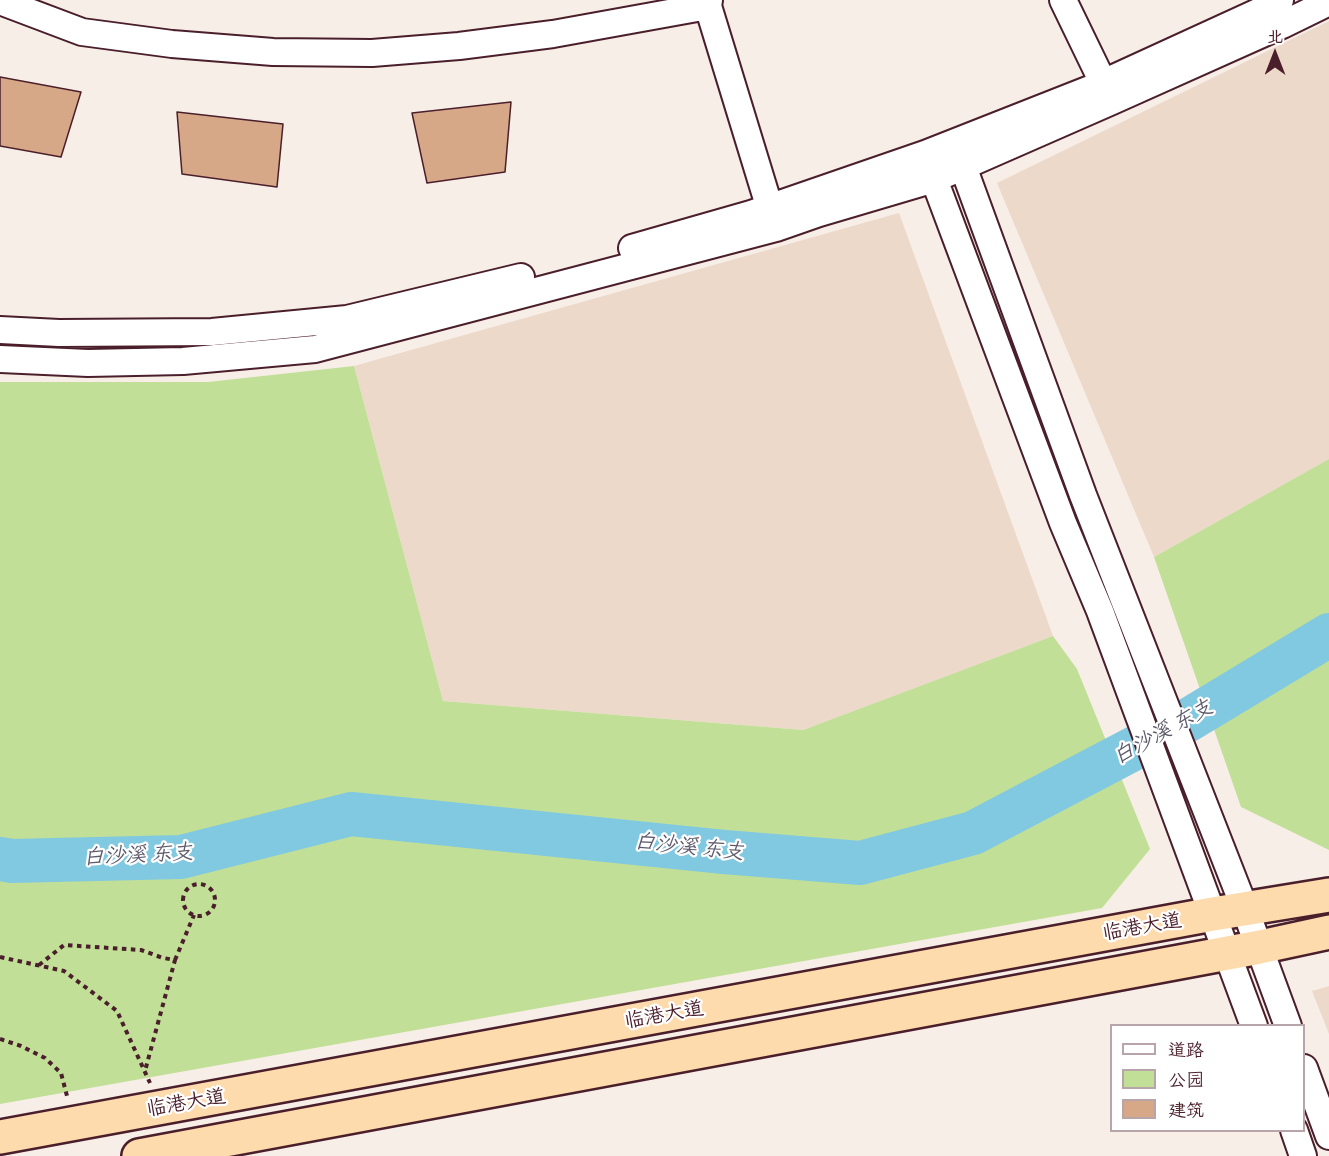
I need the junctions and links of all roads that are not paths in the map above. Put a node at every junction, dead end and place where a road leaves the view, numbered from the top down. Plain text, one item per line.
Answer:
1 (1063, 0) edge
2 (1281, 0) edge
3 (0, 1) edge
4 (1329, 2) edge
5 (709, 3) edge
6 (1107, 92) junction
7 (954, 142) junction
8 (925, 154) junction
9 (963, 166) junction
10 (934, 179) junction
11 (773, 218) junction
12 (0, 330) edge
13 (0, 359) edge
14 (1329, 895) edge
15 (1245, 909) junction
16 (1213, 914) junction
17 (1329, 932) edge
18 (1260, 947) junction
19 (1227, 953) junction
20 (1253, 1024) edge
21 (1287, 1024) edge
22 (1305, 1071) edge
23 (1294, 1132) edge
24 (1329, 1136) edge
25 (0, 1137) edge
26 (139, 1156) edge
27 (1303, 1156) edge

1 - 6 street
2 - 6 street
3 - 5 street
4 - 6 street
5 - 11 street
6 - 7 street
6 - 9 street
7 - 8 street
7 - 9 street
8 - 10 street
8 - 11 street
9 - 10 street
9 - 15 street
10 - 11 street
10 - 16 street
11 - 12 street
11 - 13 street
14 - 15 highway, 临港大道
15 - 16 highway, 临港大道
15 - 18 street
16 - 19 street
16 - 25 highway, 临港大道
17 - 18 highway, 临港大道
18 - 19 highway, 临港大道
18 - 21 street
19 - 20 street
19 - 26 highway, 临港大道
22 - 24 street
23 - 27 street

